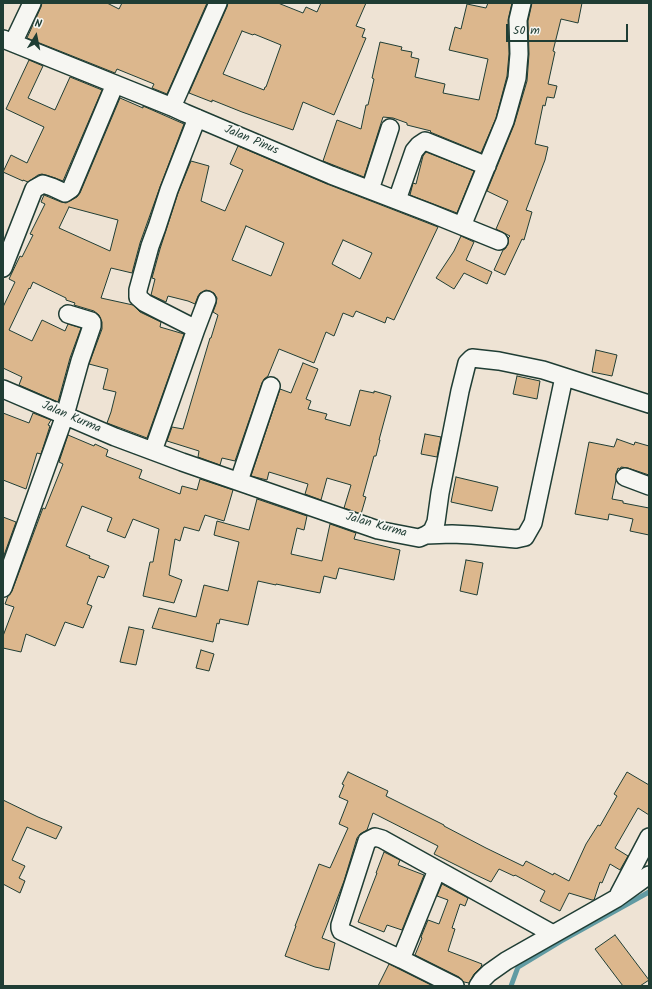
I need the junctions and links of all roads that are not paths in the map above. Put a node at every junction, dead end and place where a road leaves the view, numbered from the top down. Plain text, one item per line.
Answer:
1 (32, 3) edge
2 (218, 3) edge
3 (522, 3) edge
4 (8, 41) edge
5 (115, 84) junction
6 (172, 106) junction
7 (197, 118) junction
8 (390, 128) dead end
9 (487, 166) junction
10 (370, 190) junction
11 (397, 200) junction
12 (462, 226) junction
13 (499, 241) dead end
14 (3, 268) edge
15 (207, 300) dead end
16 (68, 314) dead end
17 (196, 329) junction
18 (564, 377) junction
19 (271, 386) dead end
20 (3, 389) edge
21 (649, 404) edge
22 (65, 415) junction
23 (153, 451) junction
24 (625, 477) dead end
25 (239, 481) junction
26 (649, 486) edge
27 (426, 535) junction
28 (3, 588) edge
29 (649, 837) edge
30 (437, 870) junction
31 (649, 875) edge
32 (617, 898) junction
33 (553, 934) junction
34 (401, 959) junction
35 (438, 982) edge
36 (455, 986) edge
37 (478, 986) edge

1 - 4 street
2 - 6 street
3 - 9 street
4 - 5 street, Jalan Pinus
5 - 6 street, Jalan Pinus
5 - 14 street
6 - 7 street, Jalan Pinus
7 - 10 street, Jalan Pinus
7 - 17 street
8 - 10 street
9 - 11 street
9 - 12 street
10 - 11 street, Jalan Pinus
11 - 12 street, Jalan Pinus
12 - 13 street, Jalan Pinus
15 - 17 street
16 - 22 street
17 - 23 street
18 - 21 street
18 - 27 street, Jalan Kurma
18 - 27 street
19 - 25 street
20 - 22 street, Jalan Kurma
22 - 23 street, Jalan Kurma
22 - 28 street
23 - 25 street, Jalan Kurma
24 - 26 street
25 - 27 street, Jalan Kurma
29 - 32 street
30 - 33 street
30 - 34 street
30 - 34 street
31 - 32 street
32 - 33 street
33 - 37 street
34 - 35 street
35 - 36 street

